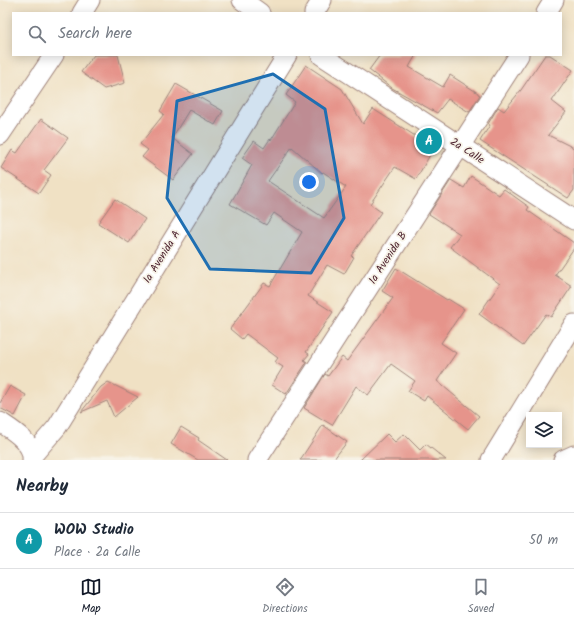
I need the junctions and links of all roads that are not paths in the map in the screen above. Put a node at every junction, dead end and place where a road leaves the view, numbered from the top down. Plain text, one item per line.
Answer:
1 (90, 0) edge
2 (242, 0) edge
3 (322, 0) edge
4 (554, 0) edge
5 (83, 12) edge
6 (259, 12) edge
7 (315, 12) edge
8 (547, 12) edge
9 (53, 56) edge
10 (286, 56) edge
11 (323, 56) edge
12 (518, 56) edge
13 (0, 135) edge
14 (461, 146) junction
15 (574, 220) edge
16 (574, 324) edge
17 (0, 422) edge
18 (574, 455) edge
19 (32, 458) edge
20 (257, 460) edge
21 (491, 460) edge
22 (563, 460) edge

1 - 5 street
2 - 6 street
3 - 7 street
4 - 8 street
9 - 13 street
10 - 19 street, 1a Avenida A
11 - 14 street, 2a Calle
12 - 14 street, 1a Avenida B
14 - 15 street, 2a Calle
14 - 20 street, 1a Avenida B
16 - 21 street
17 - 19 street
18 - 22 street

